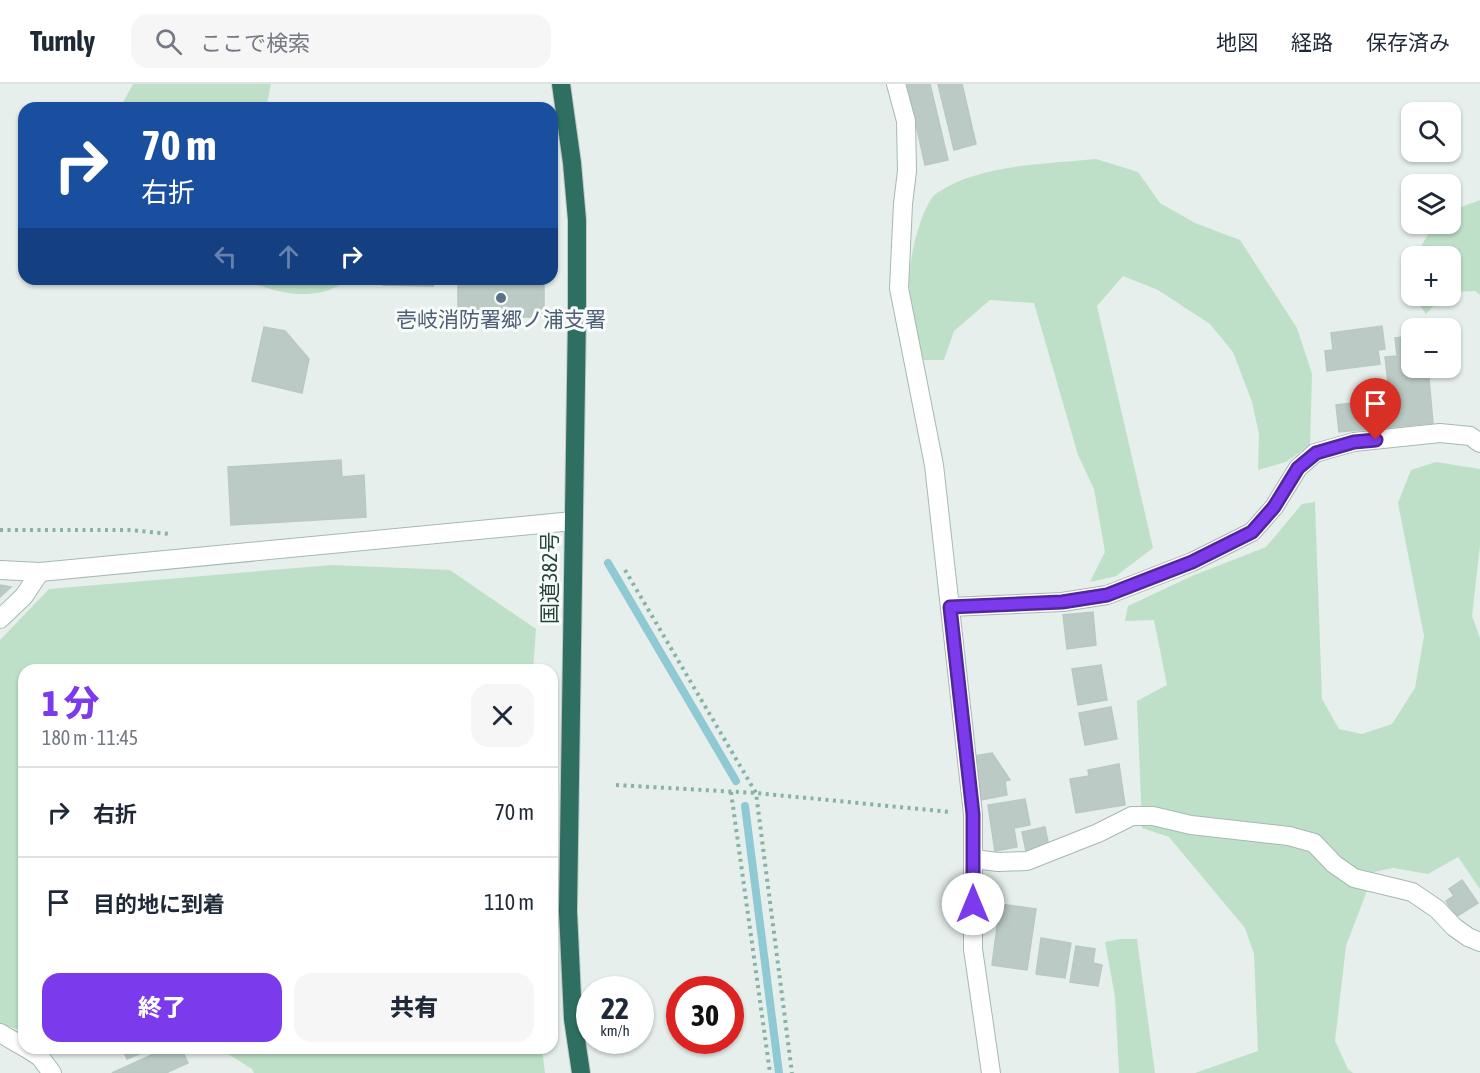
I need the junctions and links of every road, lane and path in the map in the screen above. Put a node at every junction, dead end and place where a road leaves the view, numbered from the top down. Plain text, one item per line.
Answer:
1 (561, 84) edge
2 (897, 84) edge
3 (1480, 443) edge
4 (573, 520) junction
5 (0, 530) edge
6 (200, 555) junction
7 (0, 570) edge
8 (626, 570) dead end
9 (40, 572) junction
10 (950, 607) junction
11 (0, 619) edge
12 (616, 785) dead end
13 (731, 792) junction
14 (756, 793) junction
15 (973, 814) junction
16 (974, 860) junction
17 (1480, 942) edge
18 (0, 1033) edge
19 (18, 1044) edge
20 (35, 1054) edge
21 (52, 1073) edge
22 (581, 1073) edge
23 (770, 1073) edge
24 (792, 1073) edge
25 (991, 1073) edge

1 - 4 highway, 国道382号
2 - 10 street
3 - 10 street
4 - 6 street
4 - 22 highway, 国道382号
5 - 6 path
6 - 9 street
7 - 9 street
8 - 14 path
9 - 11 street
10 - 15 street
12 - 13 path
13 - 14 path
13 - 23 path
14 - 15 path
14 - 24 path
15 - 16 street
16 - 17 street
16 - 25 street
18 - 19 street
20 - 21 street

